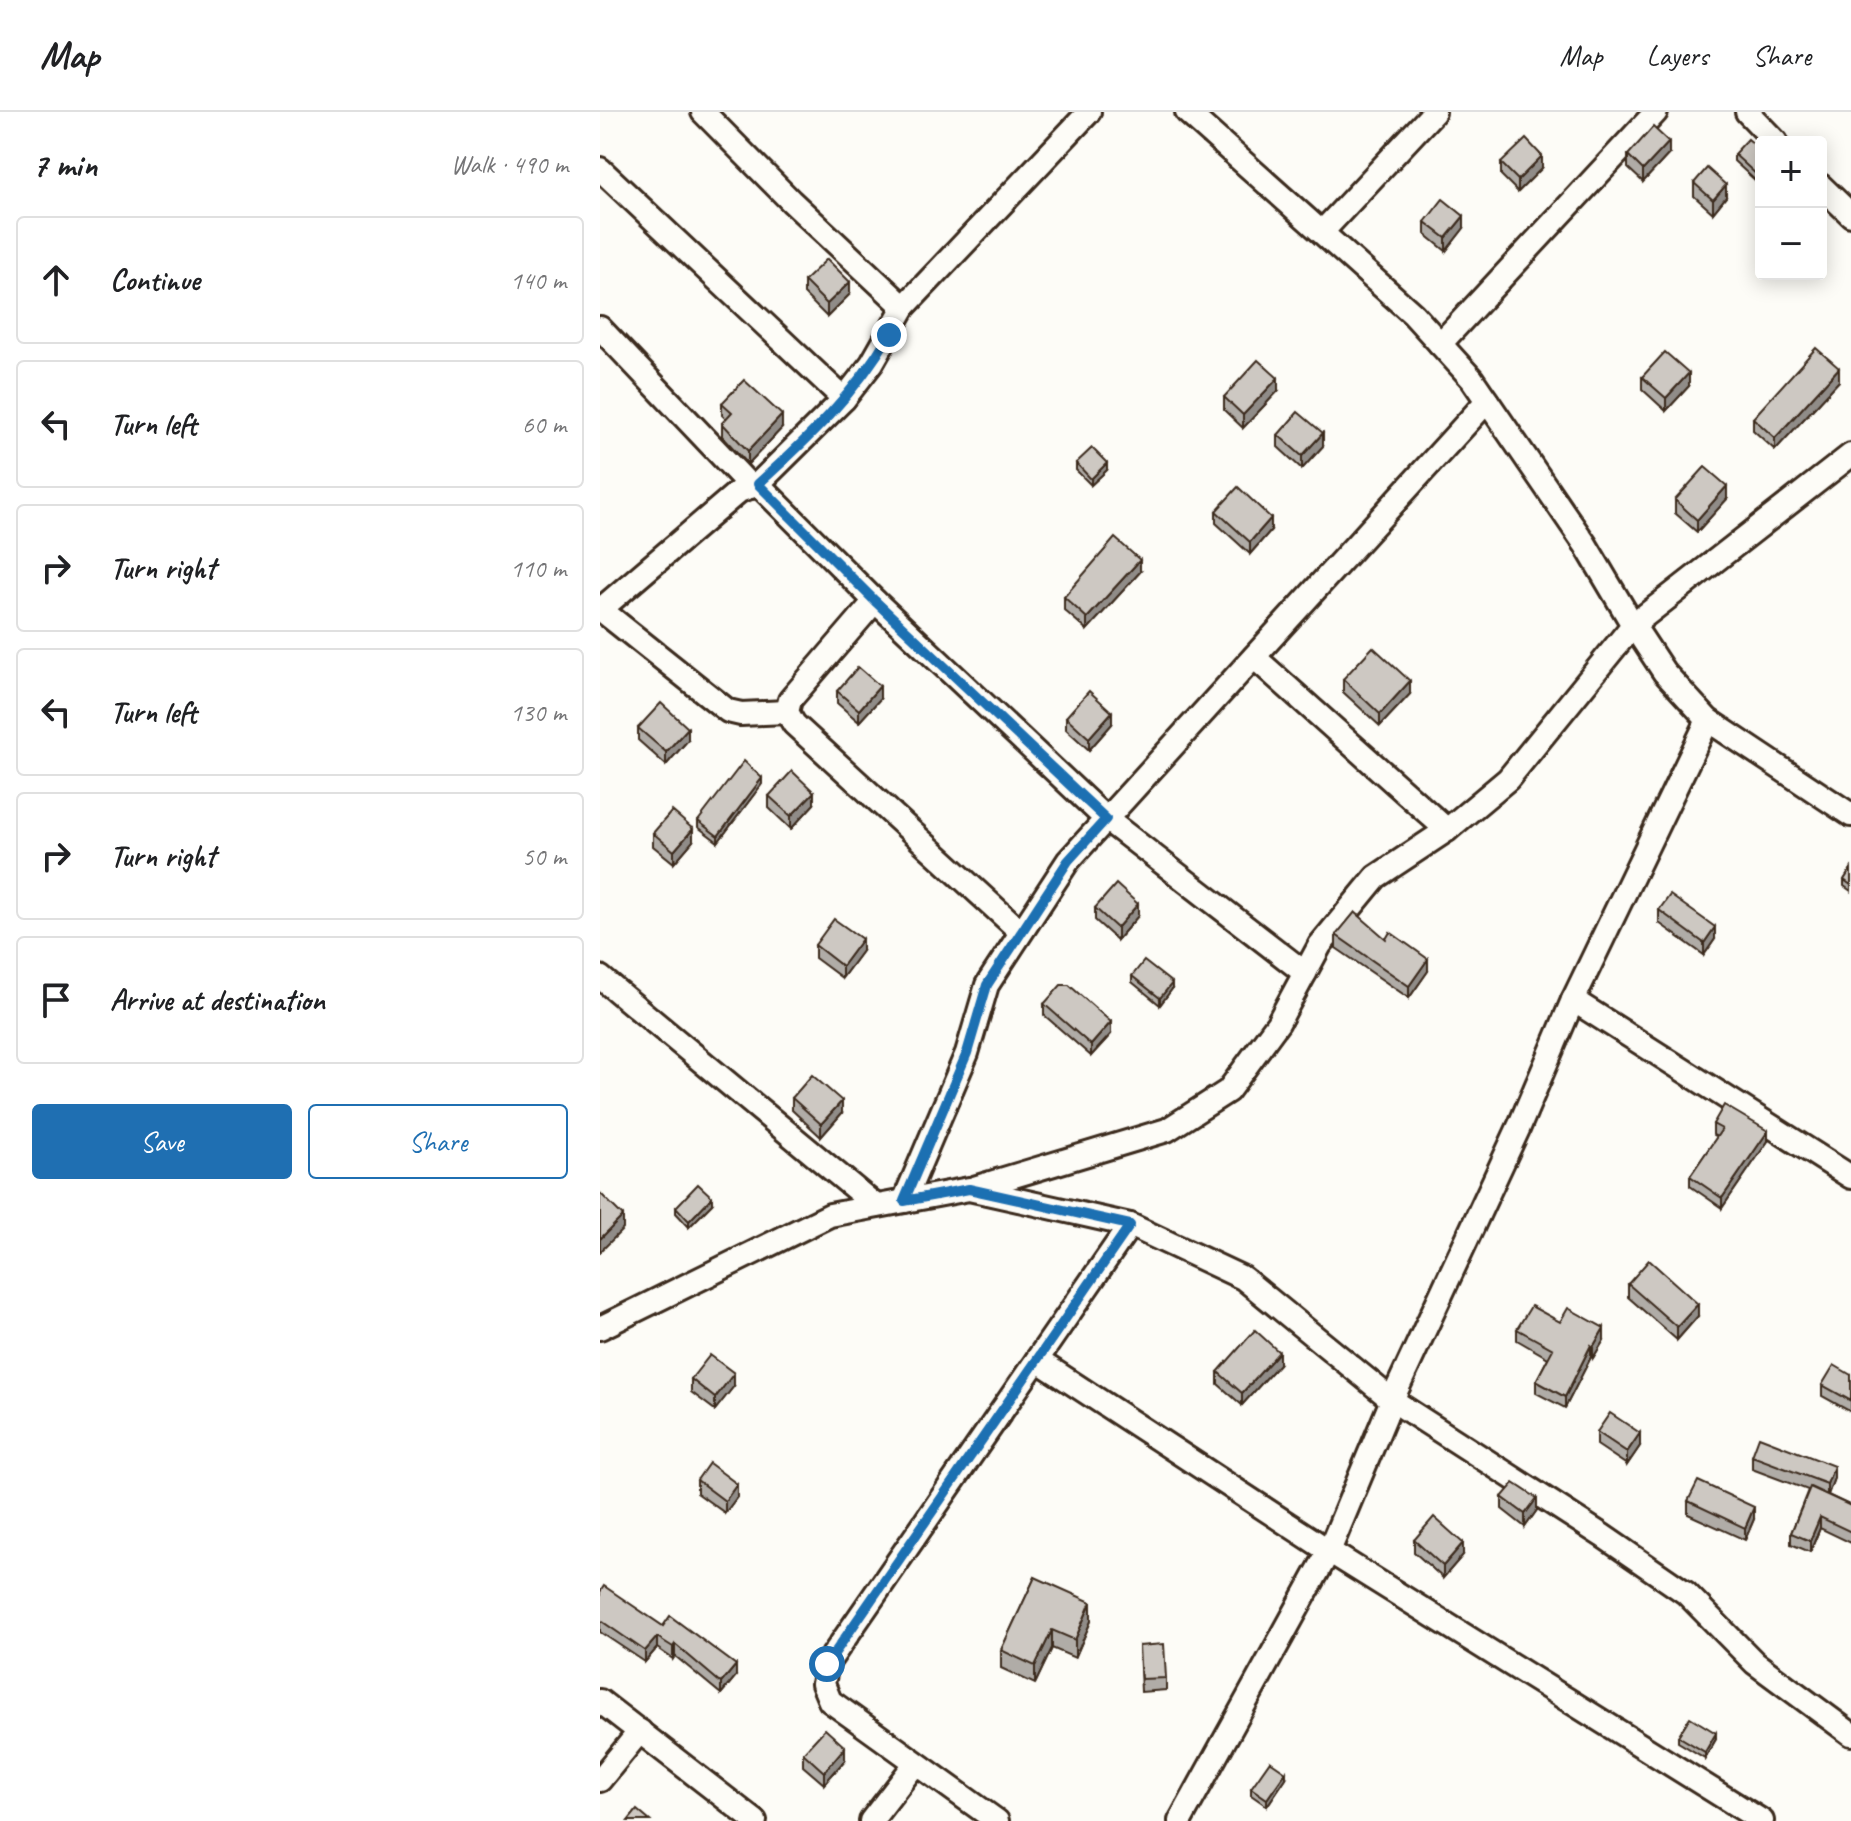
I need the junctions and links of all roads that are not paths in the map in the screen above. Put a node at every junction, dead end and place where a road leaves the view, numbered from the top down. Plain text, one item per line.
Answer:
1 (703, 112) edge
2 (1089, 112) edge
3 (1187, 112) edge
4 (1434, 112) edge
5 (1656, 112) edge
6 (1747, 112) edge
7 (1770, 136) edge
8 (600, 169) edge
9 (1827, 192) edge
10 (1851, 215) edge
11 (1322, 232) junction
12 (904, 307) junction
13 (600, 328) edge
14 (1440, 344) junction
15 (844, 399) junction
16 (1487, 401) junction
17 (1851, 455) edge
18 (755, 486) junction
19 (875, 601) junction
20 (600, 610) edge
21 (1633, 625) junction
22 (1254, 657) junction
23 (787, 712) junction
24 (1708, 720) junction
25 (1851, 815) edge
26 (1106, 819) junction
27 (1447, 830) junction
28 (1021, 932) junction
29 (1305, 973) junction
30 (600, 977) edge
31 (1573, 1000) junction
32 (1851, 1177) edge
33 (969, 1189) junction
34 (904, 1201) junction
35 (876, 1206) junction
36 (1130, 1225) junction
37 (600, 1328) edge
38 (1037, 1360) junction
39 (1392, 1400) junction
40 (1329, 1551) junction
41 (600, 1701) edge
42 (640, 1731) junction
43 (1851, 1734) edge
44 (915, 1764) junction
45 (600, 1780) edge
46 (755, 1821) edge
47 (871, 1821) edge
48 (997, 1821) edge
49 (1180, 1821) edge
50 (1762, 1821) edge

1 - 12 street
2 - 12 street
3 - 11 street
4 - 11 street
5 - 14 street
6 - 7 street
8 - 15 street
9 - 10 street
11 - 14 street
12 - 15 street
13 - 18 street
14 - 16 street
15 - 18 street
16 - 21 street
16 - 22 street
17 - 21 street
18 - 19 street
18 - 20 street
19 - 23 street
19 - 26 street
20 - 23 street
21 - 24 street
21 - 27 street
22 - 26 street
22 - 27 street
23 - 28 street
24 - 25 street
24 - 31 street
26 - 28 street
26 - 29 street
27 - 29 street
28 - 34 street
29 - 33 street
30 - 35 street
31 - 32 street
31 - 39 street
33 - 34 street
33 - 36 street
34 - 35 street
35 - 37 street
36 - 38 street
36 - 39 street
38 - 40 street
38 - 44 street
39 - 40 street
39 - 43 street
40 - 49 street
40 - 50 street
41 - 42 street
42 - 45 street
42 - 46 street
44 - 47 street
44 - 48 street

